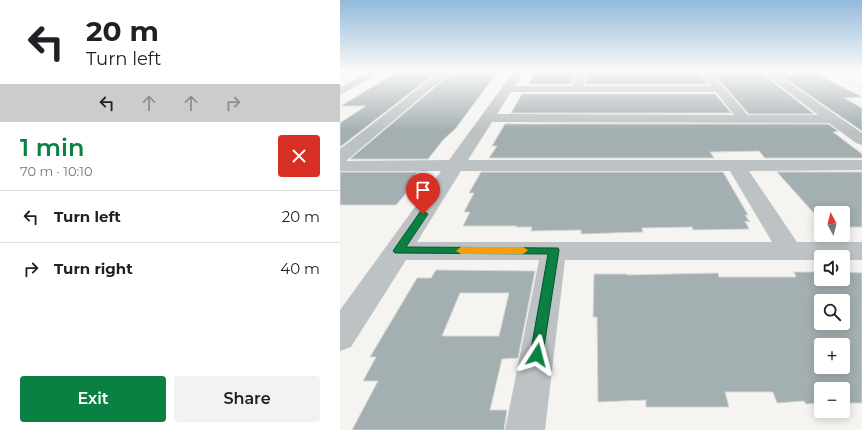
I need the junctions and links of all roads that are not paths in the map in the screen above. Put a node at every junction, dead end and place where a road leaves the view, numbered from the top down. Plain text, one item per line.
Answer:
1 (422, 91) edge
2 (506, 91) edge
3 (722, 91) edge
4 (794, 91) edge
5 (488, 118) junction
6 (744, 118) junction
7 (833, 119) junction
8 (862, 140) edge
9 (340, 157) edge
10 (456, 165) junction
11 (736, 165) junction
12 (862, 165) edge
13 (340, 166) edge
14 (554, 250) junction
15 (398, 251) junction
16 (790, 251) junction
17 (862, 251) edge
18 (340, 336) edge
19 (526, 430) edge

1 - 9 street
2 - 5 street
3 - 6 street
4 - 7 street
5 - 6 street
5 - 10 street
6 - 7 street
7 - 8 street
10 - 11 street
10 - 13 street
10 - 15 street
11 - 12 street
11 - 16 street
14 - 15 street
14 - 16 street
14 - 19 street
15 - 18 street
16 - 17 street

